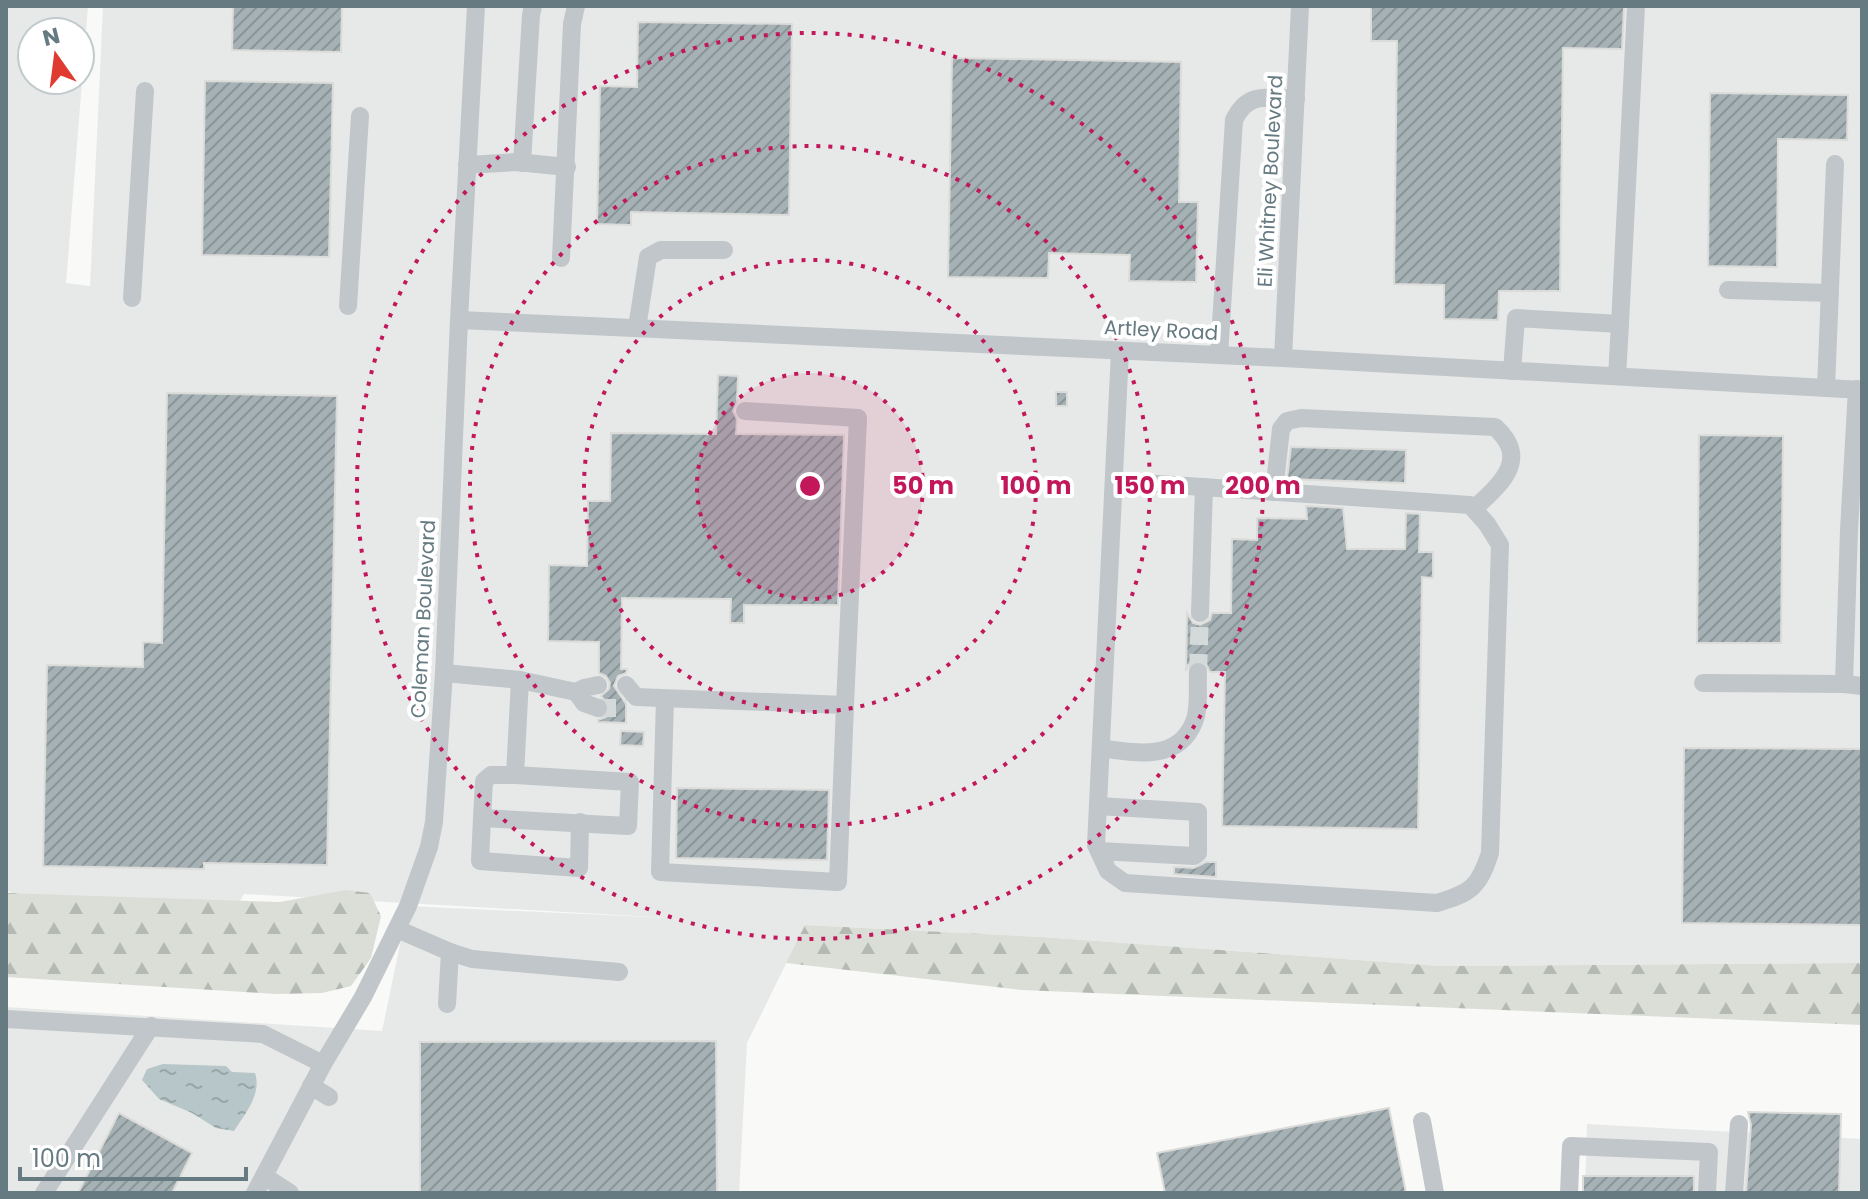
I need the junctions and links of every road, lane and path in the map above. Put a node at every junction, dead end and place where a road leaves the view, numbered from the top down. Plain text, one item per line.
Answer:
1 (476, 6) edge
2 (533, 6) edge
3 (576, 6) edge
4 (1300, 6) edge
5 (1636, 6) edge
6 (145, 91) dead end
7 (1296, 99) junction
8 (360, 116) dead end
9 (522, 163) junction
10 (1835, 164) dead end
11 (467, 165) junction
12 (567, 167) junction
13 (724, 250) dead end
14 (561, 258) dead end
15 (1728, 290) dead end
16 (1830, 293) junction
17 (132, 298) dead end
18 (348, 306) dead end
19 (459, 320) junction
20 (1620, 324) junction
21 (637, 328) junction
22 (1120, 351) junction
23 (1219, 355) junction
24 (1283, 358) junction
25 (1512, 371) junction
26 (1617, 376) junction
27 (1826, 388) junction
28 (1860, 389) edge
29 (745, 411) dead end
30 (1114, 481) junction
31 (1204, 487) junction
32 (1274, 492) junction
33 (1474, 509) junction
34 (1200, 613) tunnel mouth
35 (1198, 672) tunnel mouth
36 (444, 673) junction
37 (520, 680) junction
38 (1703, 683) dead end
39 (1853, 685) edge
40 (598, 696) tunnel mouth
41 (628, 697) tunnel mouth
42 (665, 699) junction
43 (845, 705) junction
44 (1101, 748) junction
45 (515, 775) junction
46 (1098, 806) junction
47 (482, 818) junction
48 (580, 822) junction
49 (1099, 851) junction
50 (397, 929) junction
51 (450, 952) junction
52 (619, 972) dead end
53 (447, 1004) dead end
54 (6, 1019) edge
55 (151, 1026) junction
56 (323, 1064) junction
57 (311, 1086) junction
58 (329, 1097) dead end
59 (1422, 1121) dead end
60 (1739, 1124) dead end
61 (260, 1185) edge
62 (44, 1193) edge
63 (290, 1193) edge
64 (1435, 1193) edge
65 (1569, 1193) edge
66 (1707, 1193) edge
67 (1734, 1193) edge

1 - 11 street, Coleman Boulevard
2 - 9 street
3 - 12 street
4 - 7 street, Eli Whitney Boulevard
5 - 20 street
6 - 17 street
7 - 23 street
7 - 24 street, Eli Whitney Boulevard
8 - 18 street
9 - 11 street
9 - 12 street
10 - 16 street
11 - 19 street, Coleman Boulevard
12 - 14 street
13 - 21 street
15 - 16 street
16 - 27 street
19 - 21 street, Artley Road
19 - 36 street, Coleman Boulevard
20 - 25 street
20 - 26 street
21 - 22 street, Artley Road
22 - 23 street, Artley Road
22 - 30 street
23 - 24 street, Artley Road
24 - 25 street, Artley Road
25 - 26 street, Artley Road
26 - 27 street, Artley Road
27 - 28 street, Artley Road
28 - 39 street
29 - 43 street
30 - 31 street
30 - 44 street
31 - 32 street
31 - 34 street
32 - 33 street
32 - 33 street
33 - 49 street
35 - 44 street
36 - 37 street
36 - 50 street, Coleman Boulevard
37 - 40 street
37 - 45 street
38 - 39 street
41 - 42 street
42 - 43 street
42 - 43 street
44 - 46 street
45 - 47 street
45 - 48 street
46 - 49 street
46 - 49 street
47 - 48 street
47 - 48 street
50 - 51 street
50 - 56 street, Coleman Boulevard
51 - 52 street
51 - 53 street
54 - 55 street
55 - 56 street
55 - 62 street
56 - 57 street, Coleman Boulevard
57 - 58 street
57 - 61 street, Coleman Boulevard
59 - 64 street
60 - 67 street
61 - 63 street
65 - 66 street

